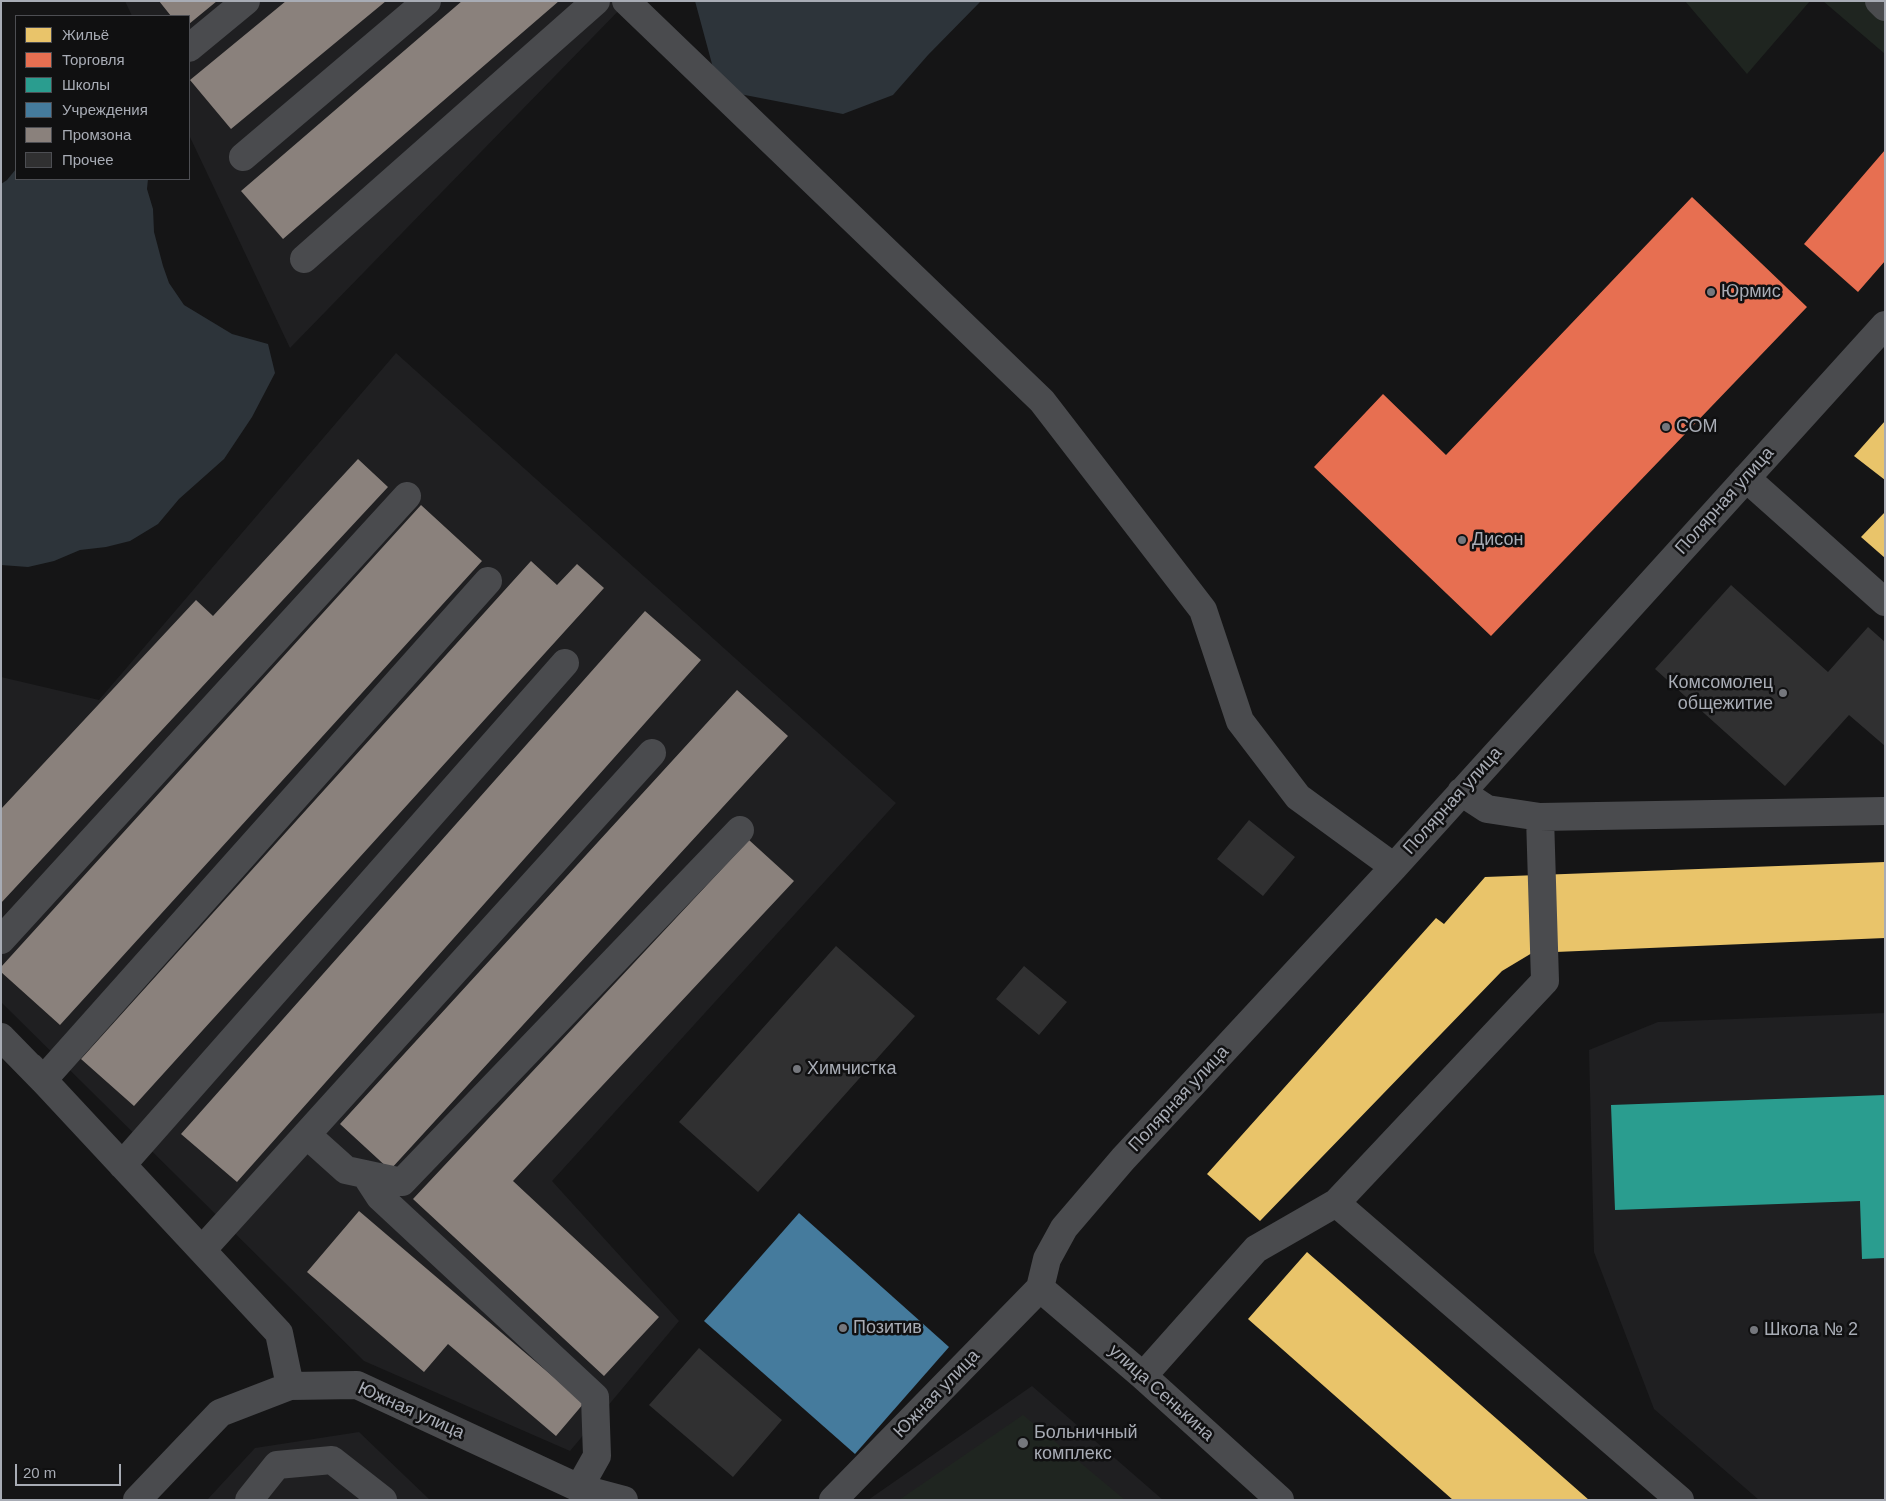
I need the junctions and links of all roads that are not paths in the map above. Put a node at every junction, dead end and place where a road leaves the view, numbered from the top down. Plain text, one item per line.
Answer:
1 (246, 1) edge
2 (427, 1) edge
3 (596, 1) edge
4 (626, 1) edge
5 (1879, 1) edge
6 (1885, 6) edge
7 (190, 47) edge
8 (243, 157) dead end
9 (304, 259) dead end
10 (1885, 325) edge
11 (1746, 478) junction
12 (407, 496) dead end
13 (488, 581) dead end
14 (1885, 602) edge
15 (565, 664) dead end
16 (652, 753) dead end
17 (1461, 792) junction
18 (1885, 811) edge
19 (1540, 817) junction
20 (740, 830) dead end
21 (1394, 867) junction
22 (1, 940) edge
23 (1, 1037) edge
24 (43, 1080) junction
25 (307, 1136) junction
26 (122, 1165) junction
27 (365, 1174) junction
28 (1336, 1203) junction
29 (202, 1250) junction
30 (1040, 1288) junction
31 (1143, 1376) junction
32 (290, 1386) junction
33 (578, 1488) junction
34 (137, 1500) edge
35 (250, 1500) edge
36 (383, 1500) edge
37 (624, 1500) edge
38 (833, 1500) edge
39 (1280, 1500) edge
40 (1680, 1500) edge

1 - 7 street
2 - 8 street
3 - 9 street
4 - 21 street
5 - 6 street
10 - 11 street, Полярная улица
11 - 14 street
11 - 17 street, Полярная улица
12 - 22 street
13 - 24 street
15 - 26 street
16 - 25 street
17 - 19 street
17 - 21 street, Полярная улица
18 - 19 street
19 - 28 street
20 - 27 street
21 - 30 street, Полярная улица
23 - 24 street
24 - 26 street
25 - 27 street
25 - 29 street
26 - 29 street
27 - 33 street
28 - 31 street
28 - 40 street
29 - 32 street
30 - 31 street, улица Сенькина
30 - 38 street, Южная улица
31 - 39 street, улица Сенькина
32 - 33 street, Южная улица
32 - 34 street, Южная улица
33 - 37 street, Южная улица
35 - 36 street

